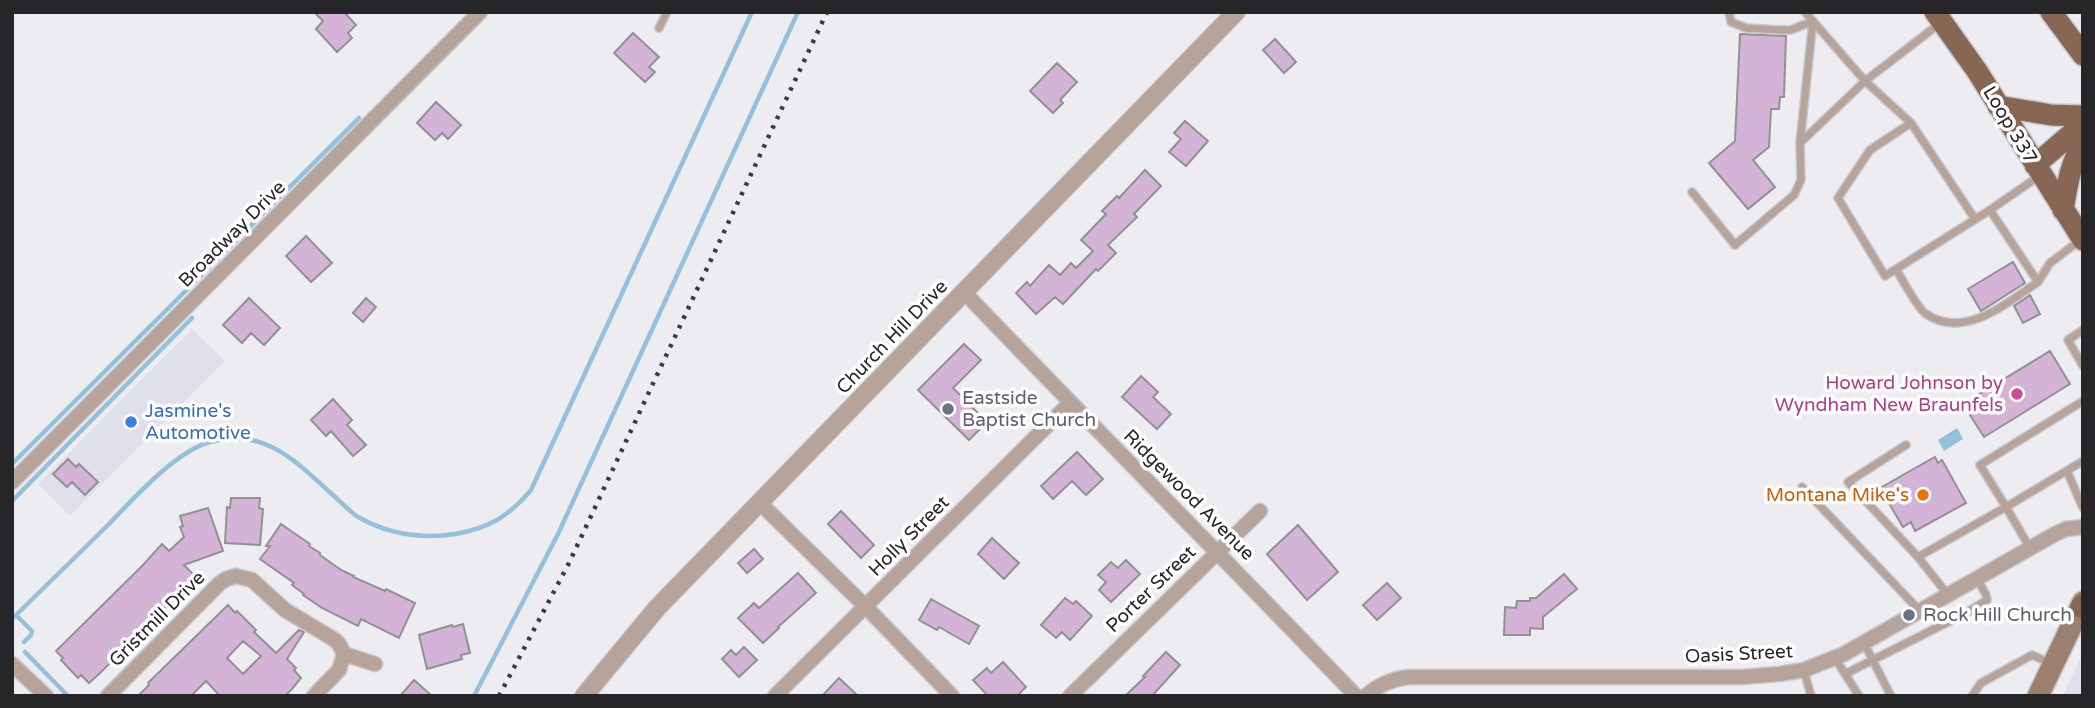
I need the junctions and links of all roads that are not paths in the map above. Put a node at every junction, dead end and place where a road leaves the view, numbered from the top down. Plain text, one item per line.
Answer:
1 (480, 12) edge
2 (667, 12) edge
3 (1236, 12) edge
4 (1729, 12) edge
5 (1805, 12) edge
6 (2051, 12) edge
7 (1938, 17) edge
8 (1813, 21) junction
9 (659, 28) dead end
10 (2083, 55) edge
11 (1865, 81) junction
12 (1998, 106) junction
13 (2083, 116) edge
14 (1912, 123) junction
15 (2083, 124) edge
16 (1800, 143) junction
17 (2083, 144) edge
18 (2038, 170) junction
19 (1692, 192) dead end
20 (1990, 210) junction
21 (1975, 219) junction
22 (2077, 227) edge
23 (1896, 270) junction
24 (2038, 282) junction
25 (964, 292) junction
26 (2083, 330) edge
27 (2083, 366) edge
28 (2083, 401) edge
29 (1070, 403) junction
30 (1906, 444) dead end
31 (2083, 461) edge
32 (2067, 471) junction
33 (12, 482) edge
34 (1802, 487) dead end
35 (760, 503) junction
36 (2006, 507) junction
37 (2083, 508) edge
38 (1260, 511) dead end
39 (2083, 527) edge
40 (2030, 548) junction
41 (1218, 551) junction
42 (1918, 557) junction
43 (1977, 578) junction
44 (1948, 595) junction
45 (2082, 605) edge
46 (866, 607) junction
47 (1920, 611) junction
48 (1864, 643) junction
49 (344, 654) junction
50 (1835, 658) junction
51 (1872, 660) junction
52 (12, 664) edge
53 (376, 664) dead end
54 (2053, 664) junction
55 (1804, 670) junction
56 (1845, 674) junction
57 (46, 696) edge
58 (108, 696) edge
59 (314, 696) edge
60 (584, 696) edge
61 (775, 696) edge
62 (952, 696) edge
63 (1070, 696) edge
64 (1356, 696) edge
65 (1366, 696) edge
66 (1811, 696) edge
67 (1859, 696) edge
68 (1891, 696) edge
69 (1972, 696) edge
70 (2038, 696) edge

1 - 33 street, Broadway Drive
2 - 9 lane
3 - 25 street, Church Hill Drive
4 - 8 lane
5 - 8 lane
6 - 10 main road
7 - 11 lane
7 - 12 main road, Loop 337
8 - 11 lane
8 - 16 lane
11 - 14 lane
11 - 16 lane
12 - 13 main road
12 - 18 main road, Loop 337
14 - 21 lane
14 - 23 lane
15 - 18 main road
16 - 19 lane
17 - 22 main road
18 - 20 lane
18 - 22 main road, Loop 337
20 - 21 lane
20 - 24 lane
21 - 23 lane
22 - 24 lane
23 - 24 lane
25 - 29 street, Ridgewood Avenue
25 - 35 street, Church Hill Drive
26 - 27 lane
28 - 36 lane
29 - 41 street, Ridgewood Avenue
29 - 46 street, Holly Street
30 - 42 lane
31 - 32 lane
32 - 36 lane
32 - 37 lane
34 - 47 lane
35 - 46 street
35 - 60 street, Church Hill Drive
36 - 40 lane
36 - 42 lane
38 - 41 street, Porter Street
39 - 40 street, Oasis Street
40 - 43 street, Oasis Street
41 - 63 street, Porter Street
41 - 64 street, Ridgewood Avenue
42 - 44 lane
43 - 44 street, Oasis Street
43 - 51 lane
44 - 47 street, Oasis Street
45 - 54 main road
46 - 61 street, Holly Street
46 - 62 street
47 - 48 street, Oasis Street
48 - 50 street, Oasis Street
48 - 51 lane
49 - 53 street
49 - 58 street, Gristmill Drive
49 - 59 street
50 - 55 street, Oasis Street
50 - 56 lane
51 - 56 lane
51 - 68 lane
52 - 57 street
54 - 69 lane
54 - 70 main road
55 - 65 street, Oasis Street
55 - 66 lane
56 - 67 lane

